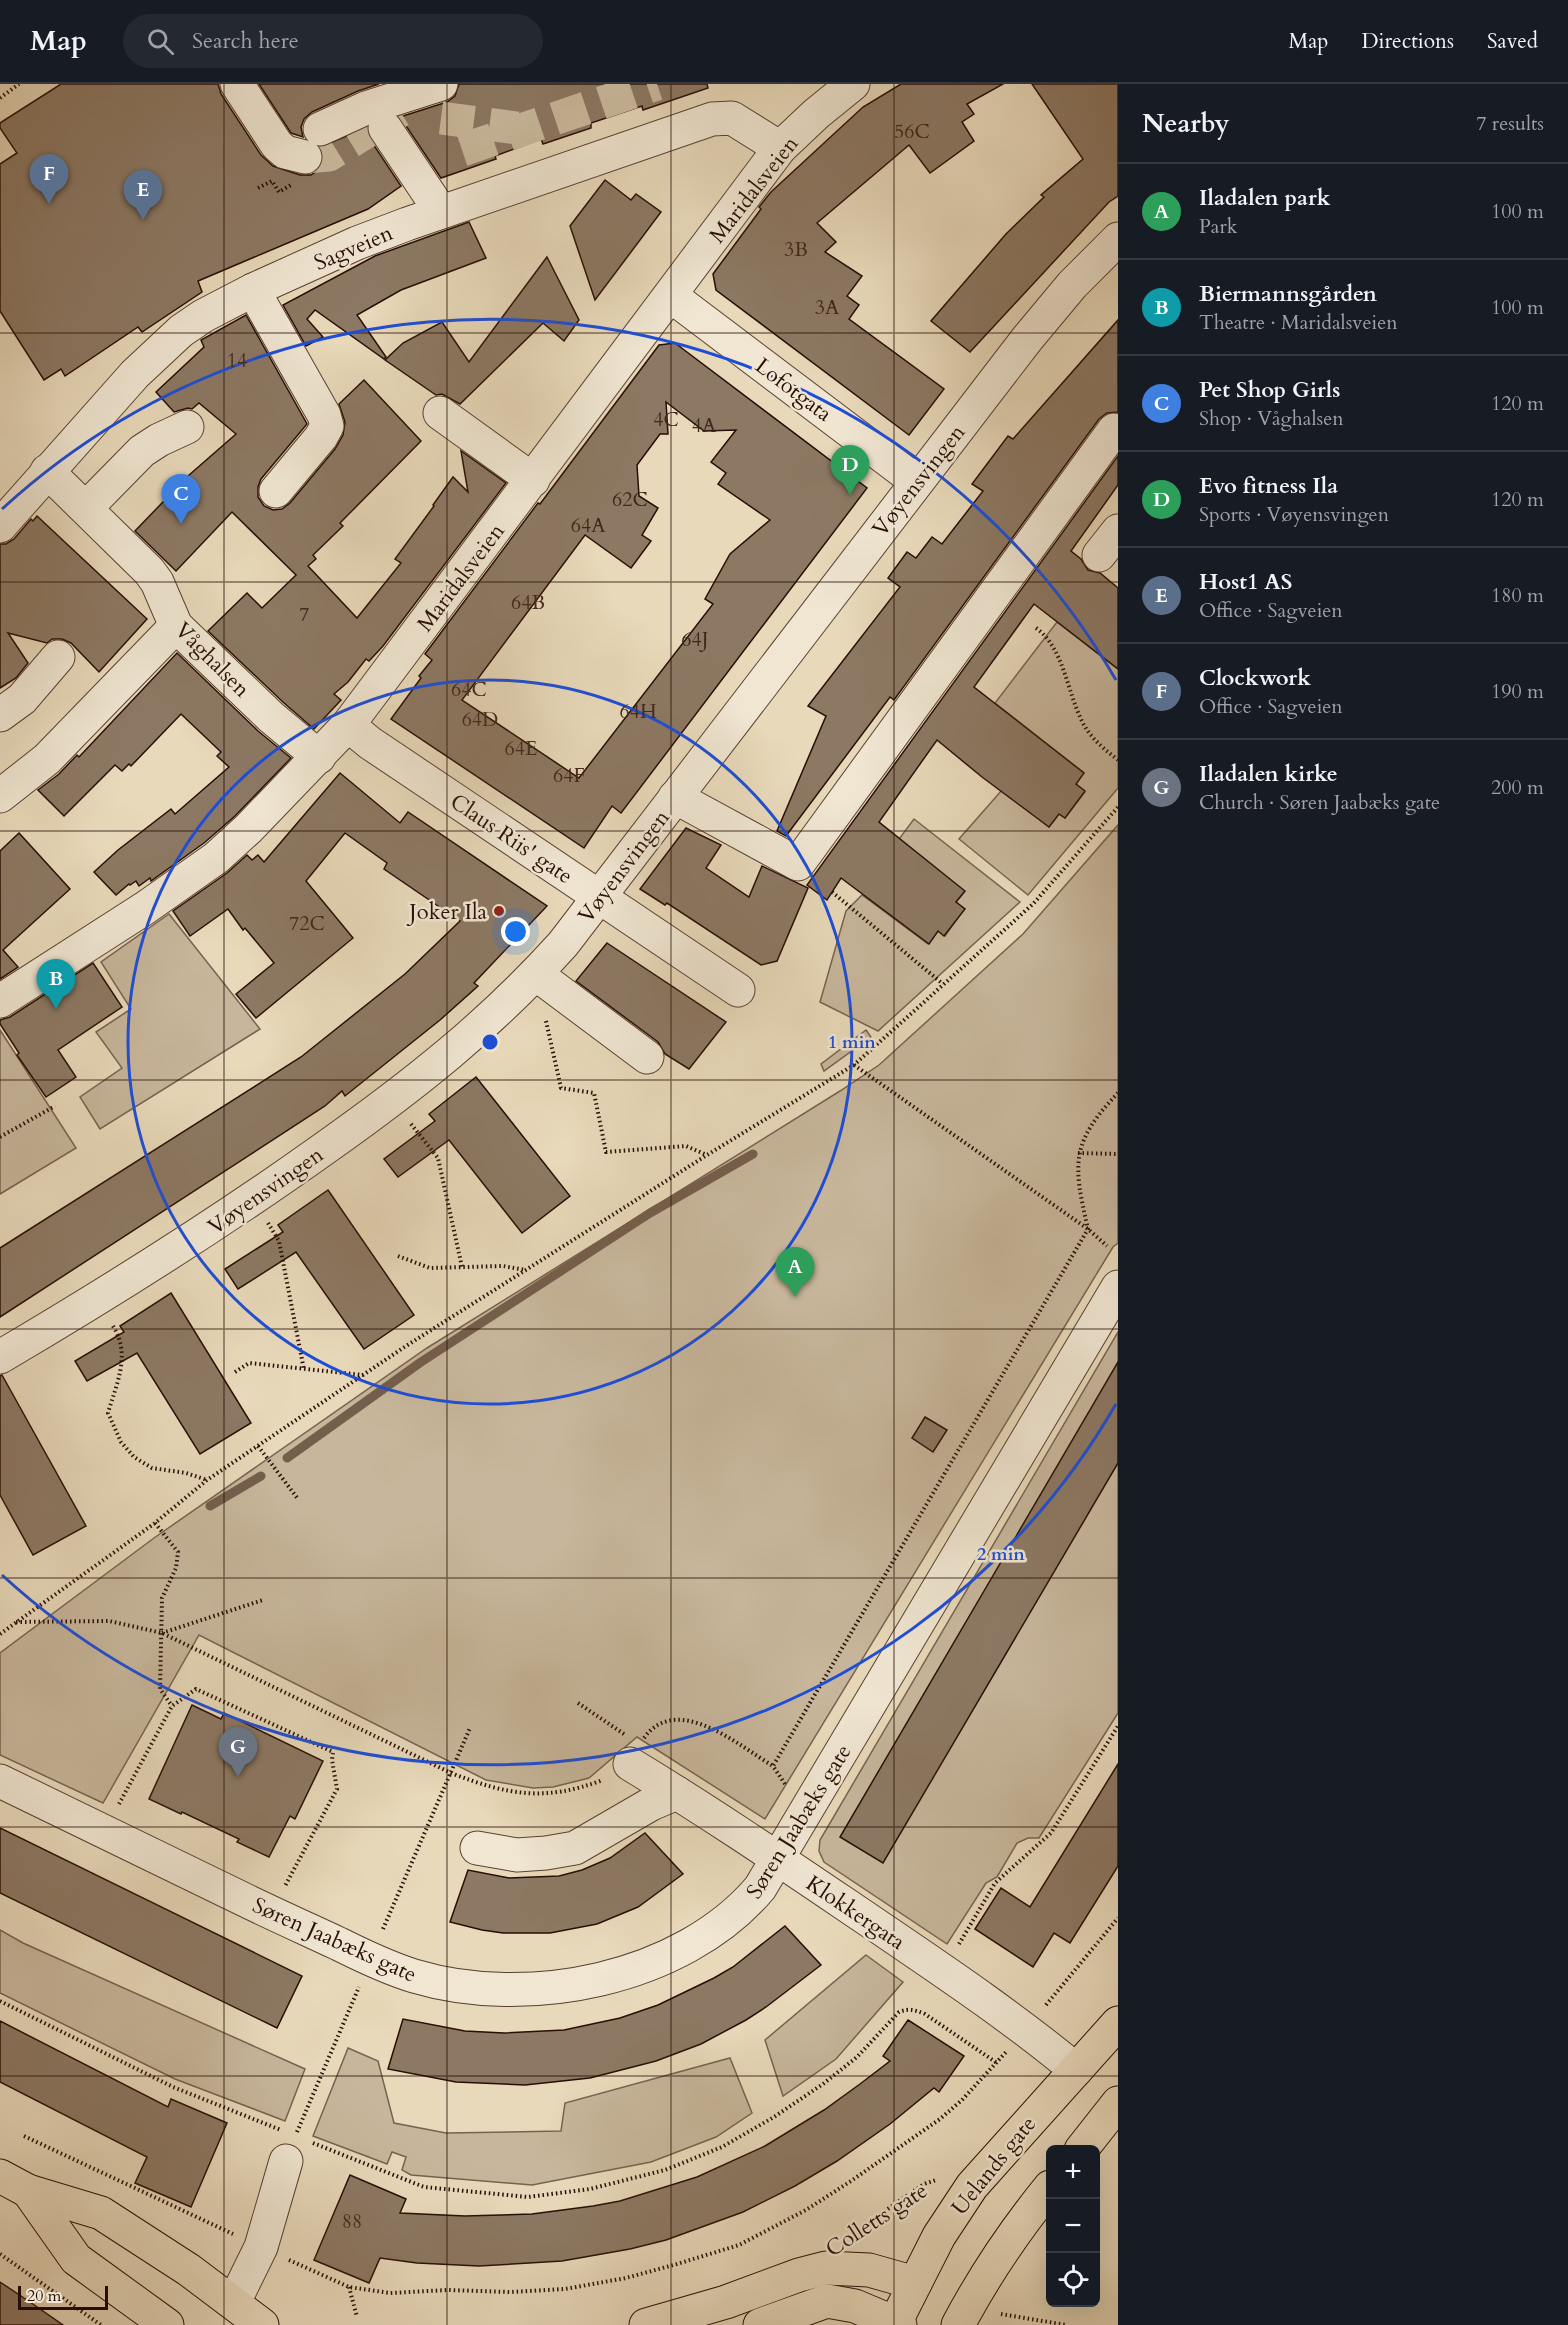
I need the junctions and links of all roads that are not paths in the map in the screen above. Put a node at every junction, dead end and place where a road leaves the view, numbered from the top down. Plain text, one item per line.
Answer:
1 (237, 84) edge
2 (843, 87) edge
3 (411, 104) edge
4 (780, 148) junction
5 (441, 212) junction
6 (1118, 239) edge
7 (253, 290) junction
8 (671, 296) junction
9 (440, 413) dead end
10 (188, 427) dead end
11 (1114, 430) dead end
12 (47, 471) junction
13 (533, 480) junction
14 (916, 481) junction
15 (276, 491) dead end
16 (86, 508) junction
17 (0, 526) edge
18 (176, 626) junction
19 (58, 657) dead end
20 (0, 715) edge
21 (348, 725) junction
22 (319, 757) junction
23 (0, 796) edge
24 (675, 797) junction
25 (599, 897) junction
26 (536, 974) junction
27 (738, 990) dead end
28 (0, 1001) edge
29 (647, 1057) dead end
30 (1118, 1287) edge
31 (0, 1357) edge
32 (635, 1754) road end
33 (0, 1781) edge
34 (677, 1793) junction
35 (477, 1848) dead end
36 (777, 1858) junction
37 (1118, 2023) edge
38 (1076, 2070) junction
39 (1118, 2103) edge
40 (1085, 2145) edge
41 (291, 2148) road end
42 (14, 2184) edge
43 (1046, 2192) edge
44 (915, 2283) junction
45 (234, 2302) junction
46 (896, 2324) edge
47 (167, 2325) edge
48 (262, 2325) edge
49 (646, 2325) edge
50 (759, 2325) edge
51 (958, 2325) edge

1 - 3 street
2 - 4 street, Maridalsveien
3 - 5 street
4 - 5 street, Sagveien
4 - 8 street, Maridalsveien
5 - 7 street, Sagveien
6 - 14 street, Vøyensvingen
7 - 12 street, Sagveien
7 - 15 street
8 - 13 street, Maridalsveien
8 - 14 street, Lofotgata
9 - 13 street
10 - 16 street
11 - 24 street
12 - 16 street, Våghalsen
12 - 17 street, Sagveien
13 - 21 street, Maridalsveien
14 - 24 street, Vøyensvingen
16 - 18 street, Våghalsen
18 - 22 street, Våghalsen
18 - 23 street
19 - 20 street
21 - 22 street, Maridalsveien
21 - 25 street, Claus Riis' gate
22 - 28 street, Maridalsveien
24 - 25 street, Vøyensvingen
25 - 26 street, Vøyensvingen
25 - 27 street, Claus Riis' gate
26 - 29 street
26 - 31 street, Vøyensvingen
30 - 36 street, Søren Jaabæks gate
32 - 34 street, Klokkergata
33 - 36 street, Søren Jaabæks gate
34 - 35 street
34 - 36 street, Klokkergata
36 - 38 street, Klokkergata
37 - 38 main road, Uelands gate
38 - 44 main road, Uelands gate
39 - 40 main road
41 - 45 street
42 - 45 main road
42 - 47 main road
43 - 51 main road
44 - 46 main road, Uelands gate
44 - 49 main road, Colletts gate
45 - 48 main road
46 - 50 main road

